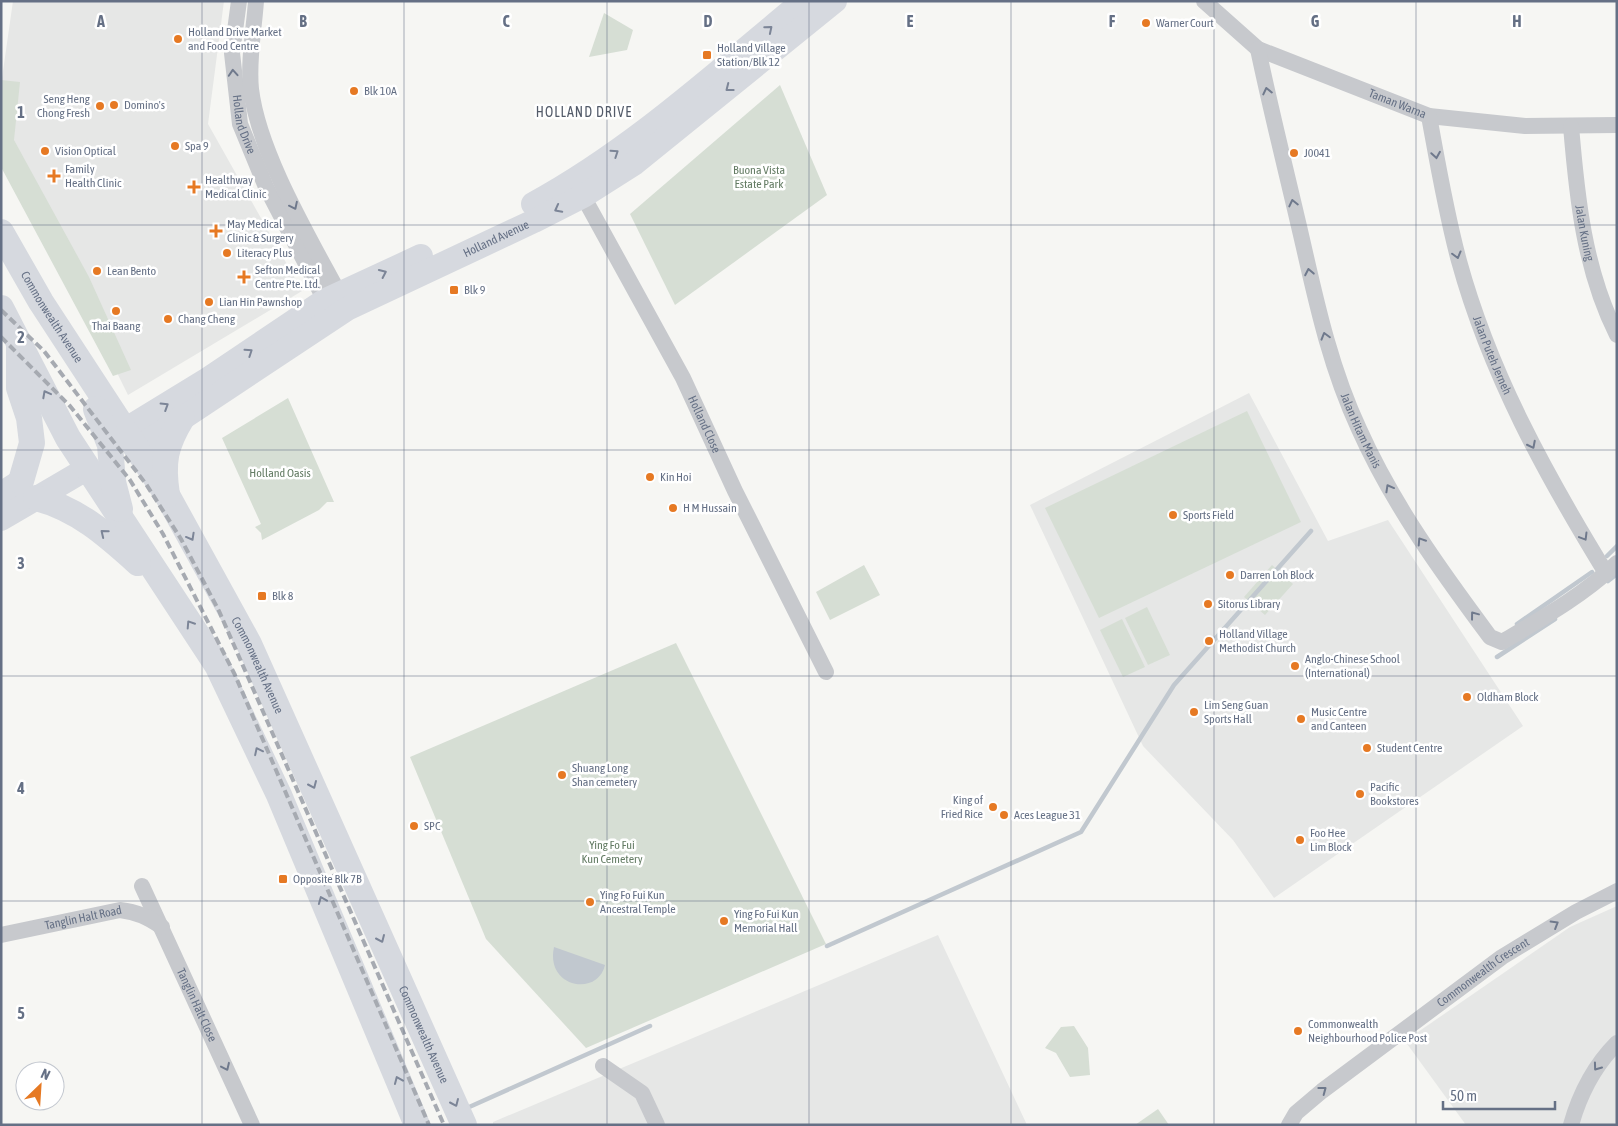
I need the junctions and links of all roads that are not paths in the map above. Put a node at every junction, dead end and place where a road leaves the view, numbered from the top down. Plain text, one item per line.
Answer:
1 (239, 1) edge
2 (256, 1) edge
3 (803, 1) edge
4 (835, 1) edge
5 (1204, 1) edge
6 (1258, 49) junction
7 (1429, 116) junction
8 (1617, 124) edge
9 (1571, 126) junction
10 (579, 188) junction
11 (1, 232) edge
12 (336, 305) junction
13 (1, 308) edge
14 (1617, 335) edge
15 (19, 344) junction
16 (182, 418) junction
17 (68, 438) junction
18 (123, 442) junction
19 (88, 468) junction
20 (19, 491) edge
21 (167, 495) junction
22 (1, 518) edge
23 (122, 522) junction
24 (1612, 568) edge
25 (166, 589) junction
26 (826, 672) dead end
27 (142, 886) dead end
28 (1617, 891) edge
29 (162, 927) junction
30 (1, 935) edge
31 (1617, 1043) edge
32 (603, 1066) dead end
33 (252, 1125) edge
34 (417, 1125) edge
35 (464, 1125) edge
36 (657, 1125) edge
37 (1289, 1125) edge
38 (1571, 1125) edge

12 -> 1 street, Holland Drive
2 -> 12 street, Holland Drive
10 -> 3 street, Holland Avenue
4 -> 10 street, Holland Avenue
5 - 6 street, Taman Warna
6 - 7 street, Taman Warna
24 -> 6 street, Jalan Hitam Manis
7 - 9 street, Taman Warna
7 -> 24 street, Jalan Puteh Jerneh
8 - 9 street, Taman Warna
9 - 14 street, Jalan Kuning
10 - 12 street, Holland Avenue
10 - 26 street, Holland Close
11 - 18 main road, Commonwealth Avenue
12 - 16 street, Holland Avenue
18 -> 12 street, Holland Avenue
13 - 15 main road
17 -> 15 main road
15 - 20 main road
16 - 18 street, Holland Avenue
16 - 21 main road
17 - 18 main road
17 - 19 main road
18 - 19 main road
18 - 21 main road, Commonwealth Avenue
18 - 23 main road
19 - 20 street
19 - 23 main road
20 - 22 street
25 -> 20 main road
21 -> 35 main road, Commonwealth Avenue
23 - 25 main road
34 -> 25 main road
27 - 29 street, Tanglin Halt Close
37 -> 28 street, Commonwealth Crescent
29 - 30 street, Tanglin Halt Road
29 -> 33 street, Tanglin Halt Close
31 -> 38 street
32 - 36 street

